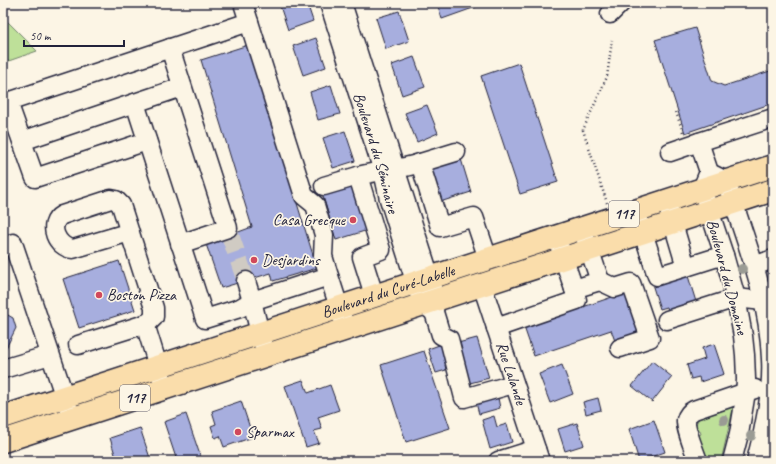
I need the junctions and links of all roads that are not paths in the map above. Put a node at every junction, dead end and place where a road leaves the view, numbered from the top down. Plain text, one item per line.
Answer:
1 (243, 3) edge
2 (329, 3) edge
3 (342, 3) edge
4 (249, 22) junction
5 (170, 48) junction
6 (182, 87) junction
7 (135, 103) junction
8 (773, 118) edge
9 (22, 141) junction
10 (147, 141) junction
11 (699, 142) junction
12 (456, 152) dead end
13 (670, 152) dead end
14 (420, 163) junction
15 (773, 166) edge
16 (389, 170) junction
17 (358, 176) junction
18 (713, 181) junction
19 (324, 186) dead end
20 (773, 190) edge
21 (666, 201) junction
22 (733, 203) junction
23 (709, 210) junction
24 (636, 211) junction
25 (672, 222) junction
26 (582, 228) junction
27 (130, 232) dead end
28 (642, 232) junction
29 (556, 236) junction
30 (180, 244) junction
31 (3, 246) edge
32 (589, 250) junction
33 (724, 255) junction
34 (564, 258) junction
35 (488, 259) junction
36 (773, 259) edge
37 (754, 266) junction
38 (686, 267) junction
39 (329, 276) junction
40 (422, 280) junction
41 (246, 281) tunnel mouth
42 (600, 281) junction
43 (482, 285) junction
44 (574, 289) junction
45 (374, 296) junction
46 (736, 298) junction
47 (768, 299) edge
48 (252, 301) junction
49 (430, 305) junction
50 (339, 307) junction
51 (667, 320) dead end
52 (145, 324) junction
53 (496, 328) junction
54 (346, 329) junction
55 (259, 333) junction
56 (78, 345) dead end
57 (620, 348) dead end
58 (50, 355) junction
59 (267, 355) junction
60 (158, 366) junction
61 (3, 369) edge
62 (514, 384) junction
63 (772, 384) edge
64 (165, 388) junction
65 (746, 392) junction
66 (64, 397) junction
67 (3, 417) edge
68 (71, 418) junction
69 (3, 440) edge
70 (538, 455) edge
71 (498, 461) edge
72 (698, 461) edge
73 (732, 461) edge
74 (756, 461) edge

1 - 4 street
2 - 16 street, Boulevard du Séminaire
3 - 16 street, Boulevard du Séminaire
4 - 5 street
4 - 39 street
5 - 6 street
5 - 9 street
6 - 7 street
6 - 30 street
7 - 9 street
7 - 10 street
8 - 11 street
9 - 10 street
10 - 30 street
11 - 13 street
11 - 18 street
12 - 14 street
14 - 16 street
14 - 35 street
15 - 18 main road, Boulevard du Curé-Labelle / 117
16 - 17 street
16 - 40 street, Boulevard du Séminaire
17 - 19 street
17 - 45 street
18 - 21 main road, Boulevard du Curé-Labelle / 117
18 - 22 street, Boulevard du Domaine
18 - 23 street, Boulevard du Domaine
20 - 22 main road, Boulevard du Curé-Labelle / 117
21 - 24 main road, Boulevard du Curé-Labelle / 117
21 - 25 street
22 - 23 main road, Boulevard du Curé-Labelle / 117
22 - 37 street, Boulevard du Domaine
23 - 25 main road, Boulevard du Curé-Labelle / 117
23 - 33 street, Boulevard du Domaine
24 - 26 main road, Boulevard du Curé-Labelle / 117
24 - 28 street
25 - 28 main road, Boulevard du Curé-Labelle / 117
25 - 38 street
26 - 29 main road, Boulevard du Curé-Labelle / 117
26 - 32 street
27 - 52 street
28 - 32 main road, Boulevard du Curé-Labelle / 117
28 - 38 street
29 - 34 street
29 - 35 main road, Boulevard du Curé-Labelle / 117
30 - 48 street
31 - 58 street
32 - 34 main road, Boulevard du Curé-Labelle / 117
32 - 42 street
33 - 38 street
33 - 46 street, Boulevard du Domaine
34 - 43 main road, Boulevard du Curé-Labelle / 117
34 - 44 street
35 - 40 main road, Boulevard du Curé-Labelle / 117
36 - 37 street
37 - 47 street, Boulevard du Domaine
39 - 48 street
39 - 50 street
40 - 45 main road, Boulevard du Curé-Labelle / 117
40 - 49 street, Boulevard du Séminaire
41 - 48 street
42 - 44 street
42 - 57 street
43 - 49 main road, Boulevard du Curé-Labelle / 117
43 - 53 street, Rue Lalande
44 - 53 street
45 - 50 main road, Boulevard du Curé-Labelle / 117
46 - 47 street
46 - 51 street
46 - 65 street, Boulevard du Domaine
47 - 63 street, Boulevard du Domaine
48 - 55 street
49 - 54 main road, Boulevard du Curé-Labelle / 117
49 - 62 street, Boulevard du Séminaire
50 - 54 street
50 - 55 main road, Boulevard du Curé-Labelle / 117
52 - 56 street
52 - 60 street
53 - 62 street, Rue Lalande
54 - 59 main road, Boulevard du Curé-Labelle / 117
55 - 59 street
55 - 60 main road, Boulevard du Curé-Labelle / 117
58 - 61 street
58 - 66 street
59 - 64 main road, Boulevard du Curé-Labelle / 117
60 - 64 street
60 - 66 main road, Boulevard du Curé-Labelle / 117
62 - 70 street, Rue Lalande
63 - 65 street
63 - 74 street, Boulevard du Domaine
64 - 68 main road, Boulevard du Curé-Labelle / 117
65 - 72 street
65 - 73 street, Boulevard du Domaine
66 - 67 main road, Boulevard du Curé-Labelle / 117
66 - 68 street
68 - 69 main road, Boulevard du Curé-Labelle / 117
70 - 71 street

